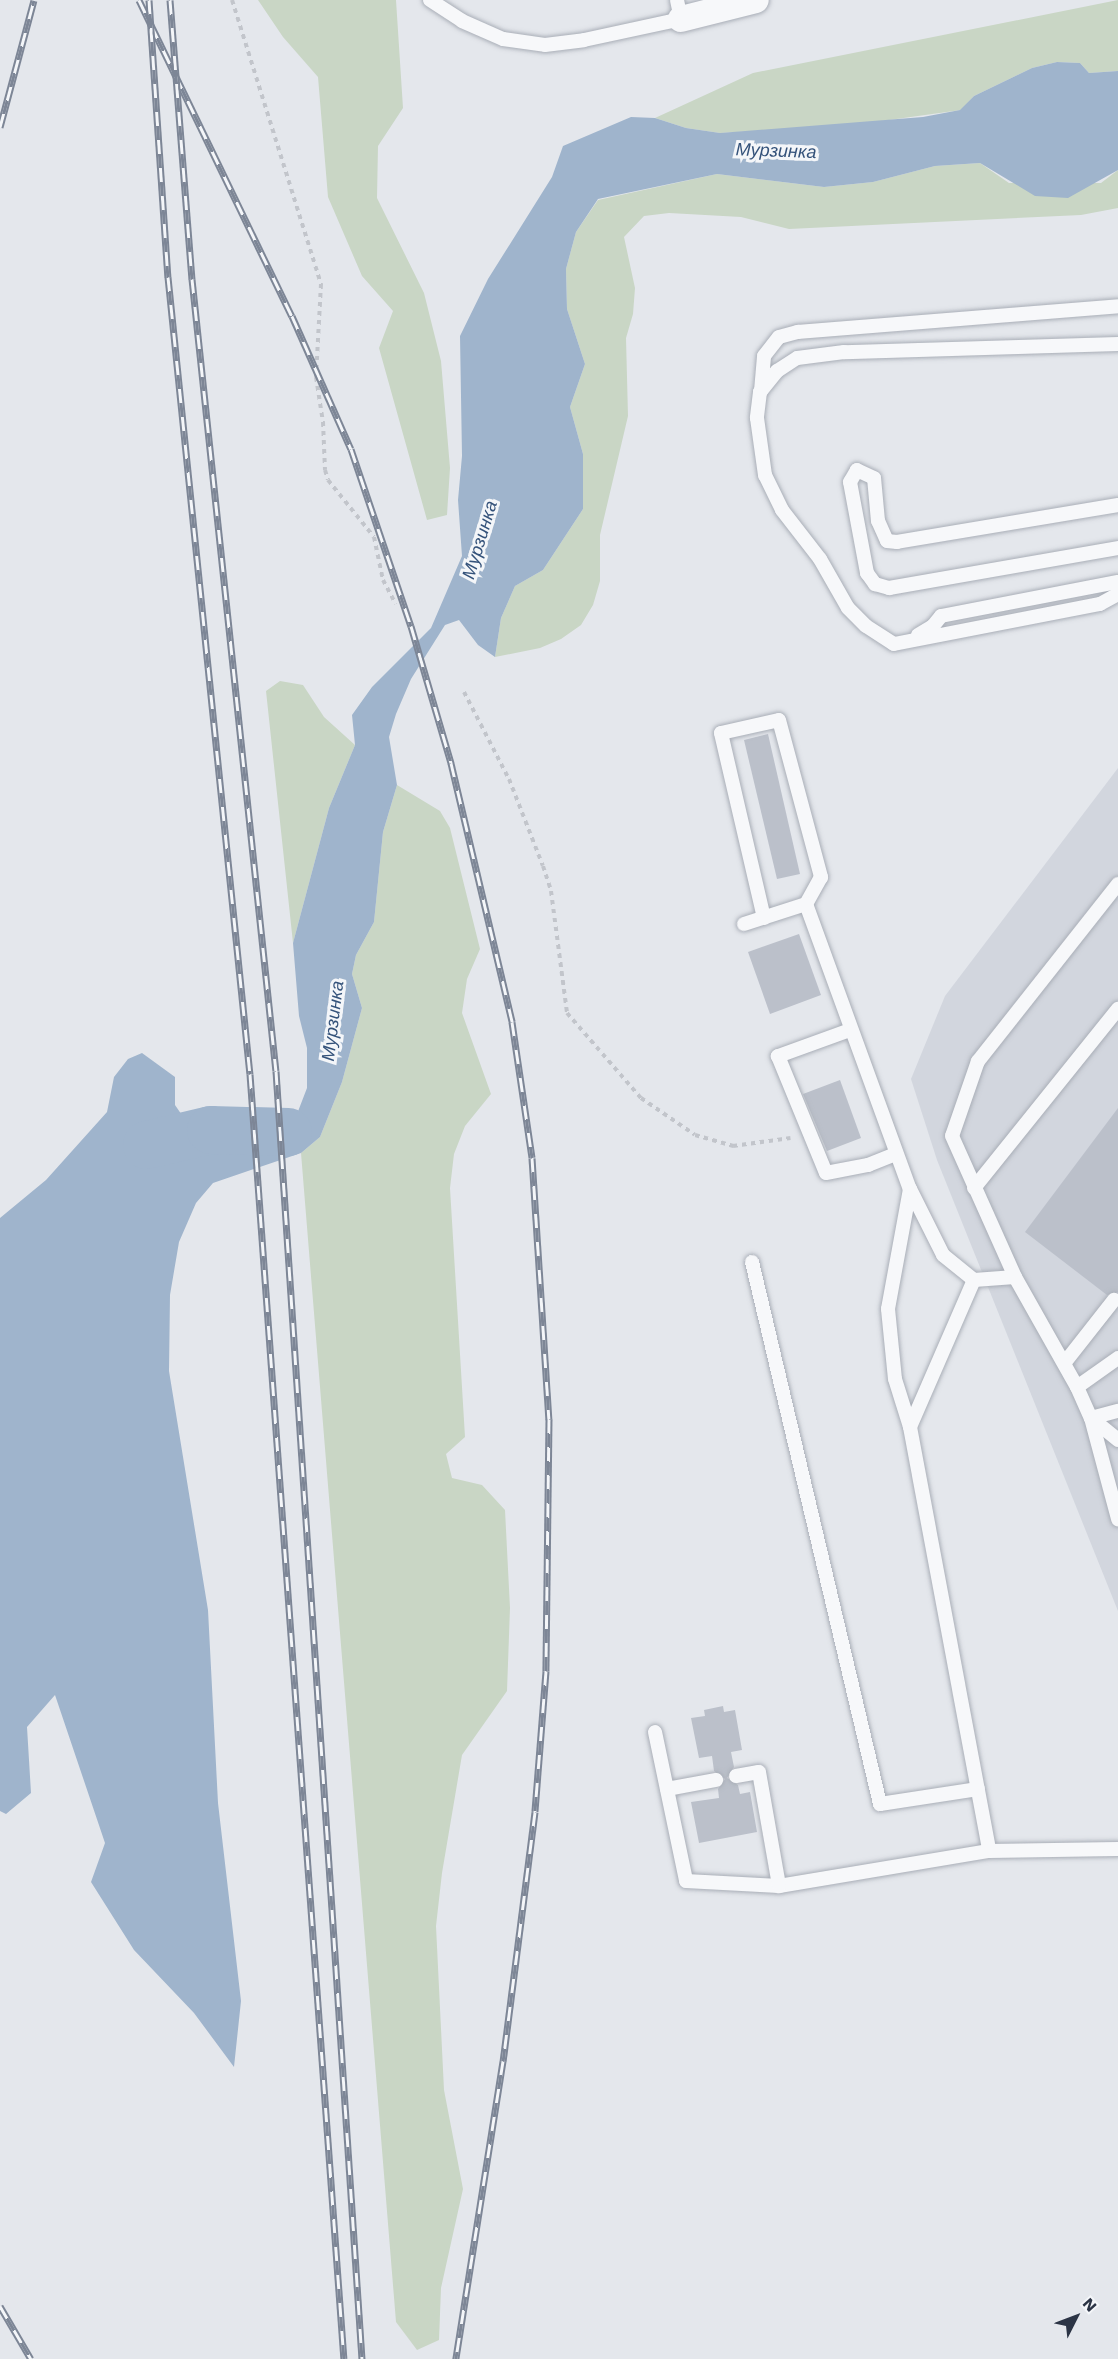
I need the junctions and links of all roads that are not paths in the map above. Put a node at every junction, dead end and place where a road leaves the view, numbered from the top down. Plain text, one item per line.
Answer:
1 (430, 0) edge
2 (756, 0) edge
3 (679, 9) edge
4 (1118, 306) edge
5 (1118, 344) edge
6 (760, 392) junction
7 (1116, 504) edge
8 (1116, 553) edge
9 (1118, 582) edge
10 (1118, 594) edge
11 (908, 641) junction
12 (1118, 884) edge
13 (806, 904) junction
14 (764, 918) junction
15 (744, 924) dead end
16 (1118, 1009) edge
17 (850, 1030) junction
18 (895, 1154) junction
19 (974, 1188) junction
20 (910, 1189) junction
21 (752, 1262) dead end
22 (1016, 1277) junction
23 (974, 1280) junction
24 (1114, 1300) dead end
25 (1118, 1358) edge
26 (1066, 1362) junction
27 (1077, 1387) junction
28 (1118, 1411) edge
29 (1091, 1418) junction
30 (910, 1427) junction
31 (1118, 1440) edge
32 (1118, 1519) edge
33 (654, 1732) dead end
34 (736, 1776) dead end
35 (716, 1780) dead end
36 (667, 1789) junction
37 (978, 1789) junction
38 (1118, 1848) edge
39 (989, 1851) junction
40 (779, 1886) junction

1 - 3 lane
2 - 3 street
4 - 6 lane
5 - 6 lane
6 - 11 lane
7 - 8 lane
9 - 11 lane
10 - 11 lane
12 - 19 lane
13 - 14 lane
13 - 14 lane
13 - 17 lane
14 - 15 lane
16 - 19 lane
17 - 18 lane
17 - 18 lane
18 - 20 lane
19 - 22 lane
20 - 23 lane
20 - 30 lane
21 - 37 lane
22 - 23 lane
22 - 26 lane
23 - 30 lane
24 - 26 lane
25 - 27 lane
26 - 27 lane
27 - 29 lane
28 - 29 lane
29 - 31 lane
29 - 32 lane
30 - 37 lane
33 - 36 lane
34 - 40 lane
35 - 36 lane
36 - 40 lane
37 - 39 lane
38 - 39 lane
39 - 40 lane

